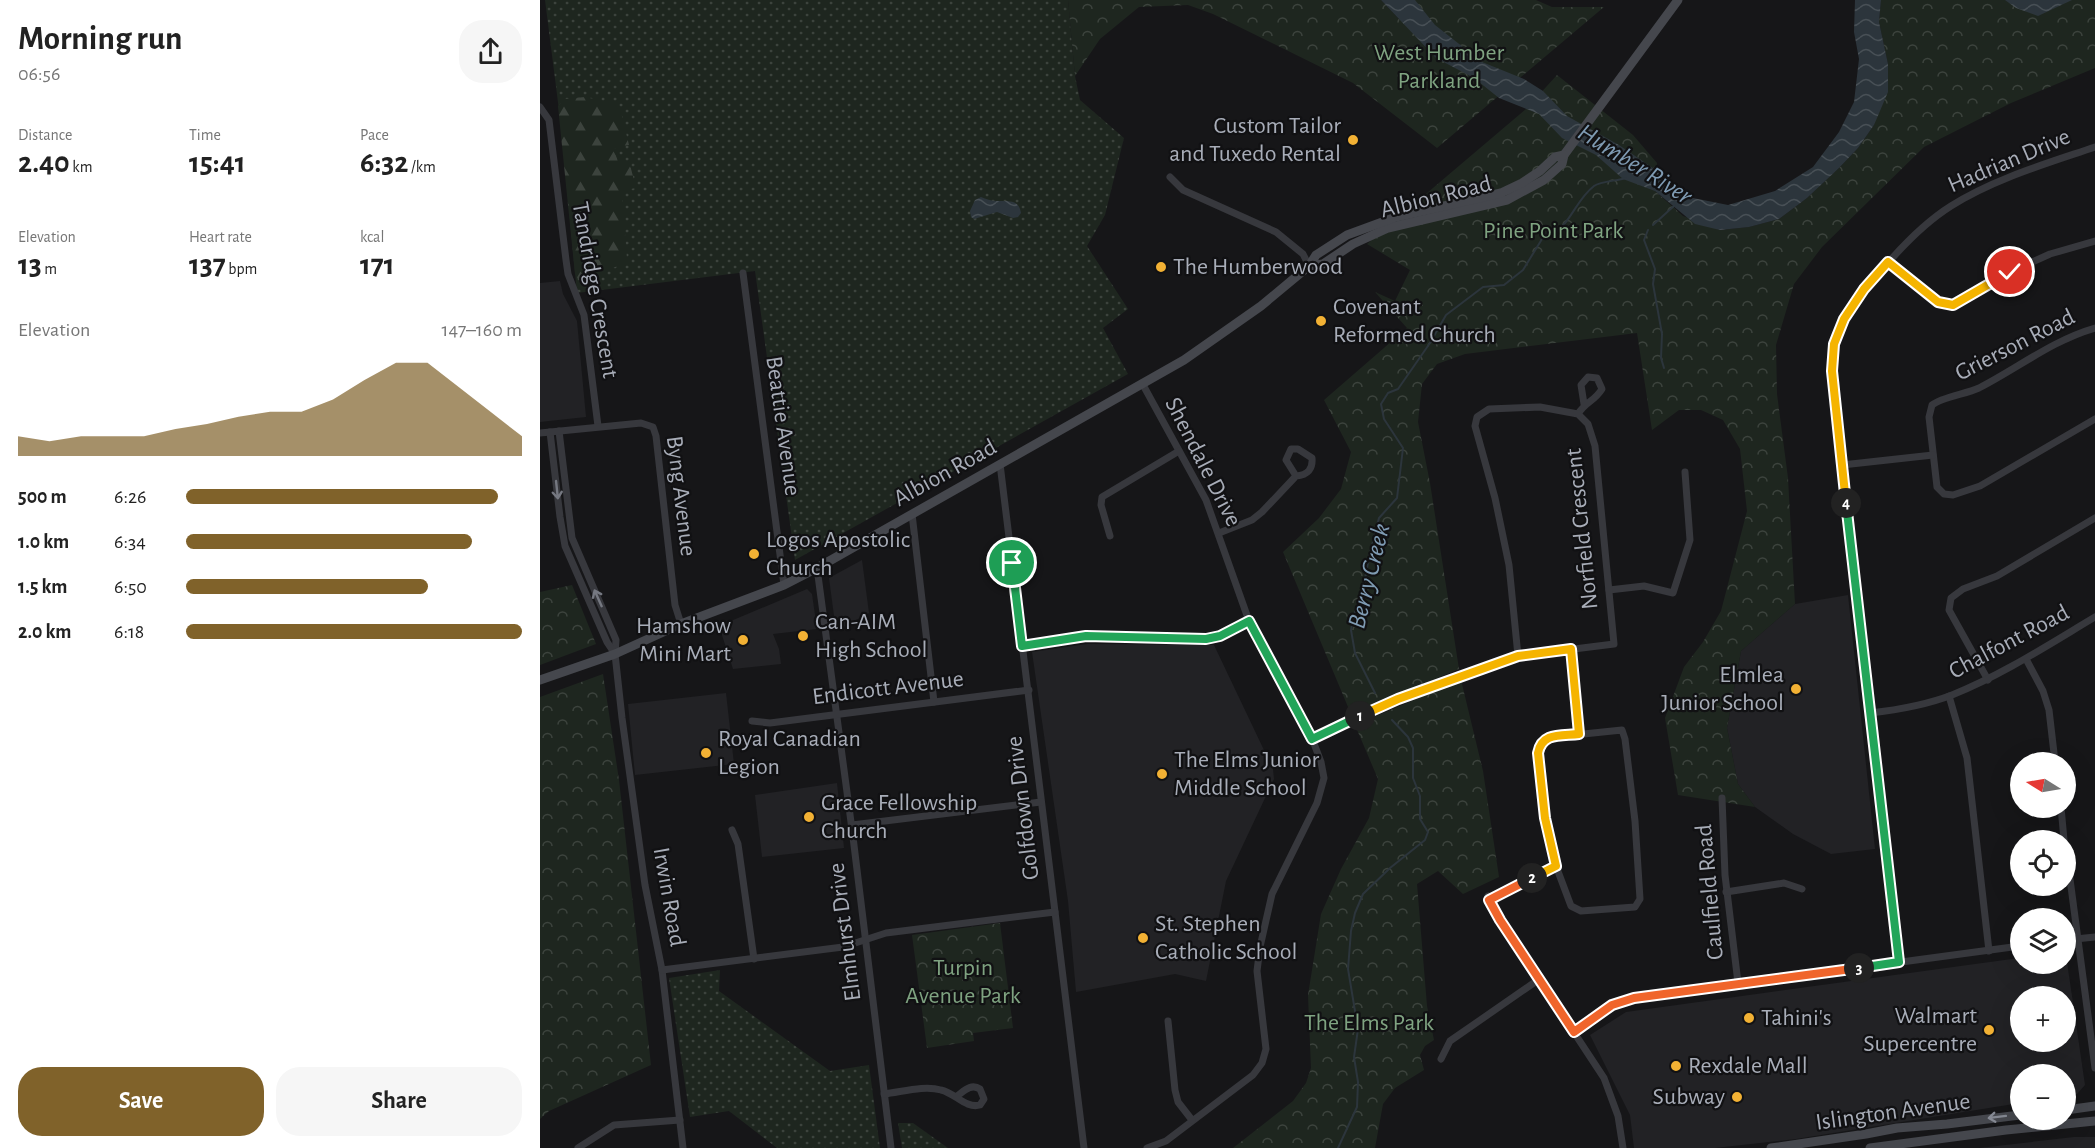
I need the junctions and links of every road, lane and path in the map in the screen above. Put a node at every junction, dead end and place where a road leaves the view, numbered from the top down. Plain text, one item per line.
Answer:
1 (1678, 0) edge
2 (540, 107) edge
3 (2095, 147) edge
4 (1170, 177) dead end
5 (2095, 241) edge
6 (1888, 262) junction
7 (1309, 266) junction
8 (743, 273) dead end
9 (2095, 328) edge
10 (1142, 383) junction
11 (1584, 404) dead end
12 (1578, 414) junction
13 (2095, 419) edge
14 (598, 426) junction
15 (560, 431) junction
16 (550, 432) junction
17 (540, 433) edge
18 (1179, 451) junction
19 (1933, 454) junction
20 (1000, 464) junction
21 (1842, 465) junction
22 (1685, 472) dead end
23 (1296, 476) dead end
24 (912, 514) junction
25 (2095, 518) edge
26 (1219, 533) junction
27 (1110, 536) dead end
28 (817, 568) junction
29 (784, 585) junction
30 (1608, 590) junction
31 (2095, 618) edge
32 (1249, 621) junction
33 (681, 624) junction
34 (1022, 646) junction
35 (1571, 649) junction
36 (615, 654) junction
37 (1518, 656) junction
38 (2026, 658) junction
39 (540, 680) edge
40 (1988, 680) junction
41 (1029, 690) junction
42 (1949, 696) junction
43 (934, 702) junction
44 (1870, 713) junction
45 (836, 714) junction
46 (753, 721) dead end
47 (1579, 734) junction
48 (1312, 739) junction
49 (2054, 752) edge
50 (1722, 798) dead end
51 (1041, 802) junction
52 (852, 825) junction
53 (732, 830) dead end
54 (1556, 866) junction
55 (1802, 889) dead end
56 (1726, 892) junction
57 (2072, 896) edge
58 (1055, 912) junction
59 (2095, 937) edge
60 (865, 939) junction
61 (2077, 939) junction
62 (2010, 948) edge
63 (1989, 951) junction
64 (754, 959) junction
65 (1899, 962) junction
66 (662, 970) junction
67 (1538, 980) junction
68 (1738, 983) junction
69 (1168, 1021) dead end
70 (1574, 1032) junction
71 (1441, 1059) dead end
72 (2095, 1068) edge
73 (884, 1094) junction
74 (957, 1096) dead end
75 (2095, 1106) edge
76 (2076, 1109) edge
77 (2010, 1116) edge
78 (680, 1120) junction
79 (1192, 1120) junction
80 (2095, 1121) edge
81 (1947, 1124) junction
82 (1934, 1125) junction
83 (1946, 1143) edge
84 (1934, 1144) edge
85 (578, 1148) edge
86 (683, 1148) edge
87 (891, 1148) edge
88 (1084, 1148) edge
89 (1148, 1148) edge
90 (1623, 1148) edge
91 (1771, 1148) edge
92 (1870, 1148) edge

1 - 7 main road, Albion Road
2 - 14 street, Tandridge Crescent
3 - 6 street, Hadrian Drive
4 - 7 street
5 - 6 street
6 - 21 street, Hadrian Drive
7 - 10 main road, Albion Road
8 - 29 street, Beattie Avenue
9 - 19 street, Grierson Road
10 - 18 street, Shendale Drive
10 - 20 main road, Albion Road
11 - 12 street
12 - 30 street, Norfield Crescent
12 - 37 street, Norfield Crescent
13 - 19 street, Grierson Road
14 - 15 street
14 - 33 street, Byng Avenue
15 - 16 street
36 -> 15 street, Irwin Road
16 - 17 street
16 -> 36 street
18 - 26 street, Shendale Drive
18 - 27 street
19 - 21 street
20 - 24 main road, Albion Road
20 - 34 street, Golfdown Drive
21 - 44 street, Hadrian Drive
22 - 30 street
23 - 26 street
24 - 28 main road, Albion Road
24 - 43 street
25 - 40 street
26 - 32 street, Shendale Drive
28 - 29 main road, Albion Road
28 - 45 street, Elmhurst Drive
29 - 33 main road, Albion Road
30 - 35 street, Norfield Crescent
31 - 38 street, Chalfont Road
32 - 34 street
32 - 48 street, Shendale Drive
33 - 36 main road, Albion Road
34 - 41 street, Golfdown Drive
35 - 37 street, Norfield Crescent
35 - 47 street
36 - 39 main road, Albion Road
36 - 66 street, Irwin Road
37 - 48 street, Norfield Crescent
38 - 40 street, Chalfont Road
38 - 49 street
40 - 42 street, Chalfont Road
41 - 43 street, Endicott Avenue
41 - 51 street, Golfdown Drive
42 - 44 street, Chalfont Road
42 - 63 street
43 - 45 street, Endicott Avenue
44 - 65 street, Hadrian Drive
45 - 46 street, Endicott Avenue
45 - 52 street, Elmhurst Drive
47 - 54 street
47 - 54 street
48 - 79 street, Shendale Drive
50 - 56 street, Caulfield Road
51 - 52 street
51 - 58 street, Golfdown Drive
52 - 60 street, Elmhurst Drive
53 - 64 street
54 - 67 street
55 - 56 street
56 - 68 street, Caulfield Road
57 - 61 street
58 - 60 street
58 - 88 street, Golfdown Drive
59 - 61 street
60 - 64 street
60 - 73 street, Elmhurst Drive
61 - 72 street
62 - 63 street
63 - 65 street
64 - 66 street
65 - 68 street
66 - 78 street, Irwin Road
67 - 70 street
67 - 71 street
68 - 70 street
69 - 79 street
70 - 90 street
73 - 74 street
73 - 87 street, Elmhurst Drive
75 - 76 main road
77 -> 81 main road, Islington Avenue
78 - 85 street
78 - 86 street, Irwin Road
79 - 89 street, Shendale Drive
80 - 83 main road, Islington Avenue
81 - 82 main road, Islington Avenue
81 - 83 main road
82 - 84 main road
82 - 91 main road, Islington Avenue
83 - 84 main road, Islington Avenue
84 - 92 main road, Islington Avenue

